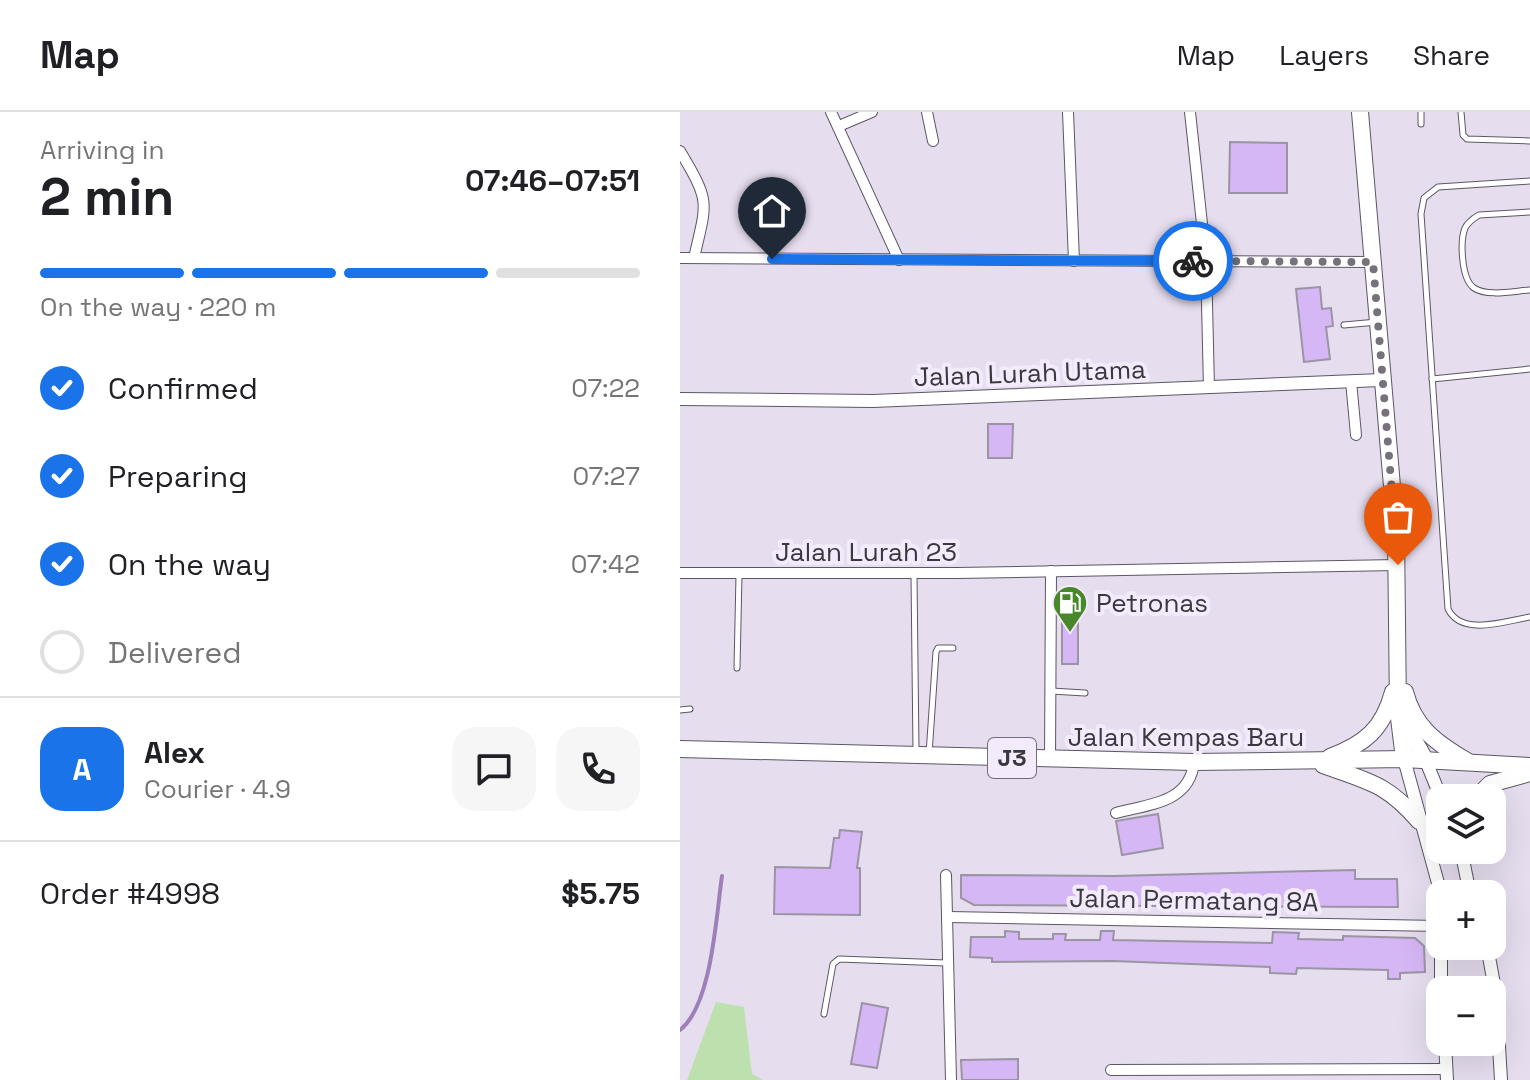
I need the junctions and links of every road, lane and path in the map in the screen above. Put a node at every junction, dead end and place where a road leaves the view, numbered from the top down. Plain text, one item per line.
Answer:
1 (831, 112) edge
2 (872, 112) edge
3 (927, 112) edge
4 (1068, 112) edge
5 (1190, 112) edge
6 (1360, 112) edge
7 (1421, 112) edge
8 (1461, 112) edge
9 (1421, 124) dead end
10 (839, 126) junction
11 (933, 141) dead end
12 (1530, 141) edge
13 (680, 151) edge
14 (1530, 181) edge
15 (1530, 212) edge
16 (680, 258) edge
17 (694, 258) junction
18 (899, 260) junction
19 (1074, 261) junction
20 (1206, 261) junction
21 (1373, 262) junction
22 (1530, 290) edge
23 (1378, 322) junction
24 (1344, 325) dead end
25 (1530, 369) edge
26 (1432, 379) junction
27 (1381, 380) junction
28 (1351, 381) junction
29 (1209, 388) junction
30 (680, 399) edge
31 (1356, 435) dead end
32 (1398, 565) junction
33 (1051, 571) junction
34 (680, 573) edge
35 (914, 574) junction
36 (739, 575) junction
37 (1530, 617) edge
38 (953, 648) dead end
39 (1399, 667) junction
40 (737, 668) dead end
41 (1050, 691) junction
42 (1085, 693) dead end
43 (690, 709) dead end
44 (680, 710) edge
45 (1398, 710) junction
46 (680, 749) edge
47 (923, 754) junction
48 (1404, 759) junction
49 (1050, 760) junction
50 (1426, 761) junction
51 (1194, 762) junction
52 (1316, 762) junction
53 (1471, 763) junction
54 (1530, 766) edge
55 (1530, 773) edge
56 (1435, 784) edge
57 (1490, 784) edge
58 (1116, 813) dead end
59 (1419, 821) junction
60 (946, 875) dead end
61 (1437, 880) edge
62 (948, 917) junction
63 (1426, 926) edge
64 (1490, 960) edge
65 (947, 963) junction
66 (824, 1014) dead end
67 (1111, 1070) dead end
68 (1447, 1074) edge
69 (951, 1080) edge
70 (1501, 1080) edge

1 - 10 street
2 - 10 street
3 - 11 street
4 - 19 street
5 - 20 street
6 - 21 main road
7 - 9 lane
8 - 12 lane
10 - 18 street
13 - 17 street
14 - 26 lane
15 - 22 lane
16 - 17 street
17 - 18 street
18 - 19 street
19 - 20 street
20 - 21 street
20 - 29 street
21 - 23 main road
23 - 24 lane
23 - 27 main road
25 - 26 lane
26 - 37 lane
27 - 28 street, Jalan Lurah Utama
27 - 32 main road
28 - 29 street, Jalan Lurah Utama
28 - 31 street
29 - 30 street, Jalan Lurah Utama
32 - 33 street, Jalan Lurah 23
32 - 39 main road
33 - 35 street, Jalan Lurah 23
33 - 41 street
34 - 36 street, Jalan Lurah 23
35 - 36 street, Jalan Lurah 23
35 - 47 lane
36 - 40 lane
38 - 47 lane
39 - 45 main road
39 - 52 main road
39 - 53 main road
41 - 42 lane
41 - 49 street
43 - 44 lane
45 - 48 main road
45 - 50 main road
46 - 47 main road, Jalan Kempas Baru / J3
47 - 49 main road, Jalan Kempas Baru / J3
48 - 50 main road, Jalan Kempas Baru / J3
48 - 52 main road, Jalan Kempas Baru / J3
48 - 59 street
49 - 51 main road, Jalan Kempas Baru / J3
50 - 53 main road, Jalan Kempas Baru / J3
50 - 56 street
51 - 52 main road, Jalan Kempas Baru / J3
51 - 58 street
52 - 59 main road
53 - 54 main road, Jalan Kempas Baru / J3
55 - 57 main road
59 - 61 street
60 - 62 street
62 - 63 street, Jalan Permatang 8A
62 - 65 street
64 - 70 street
65 - 66 lane
65 - 69 street
67 - 68 street

